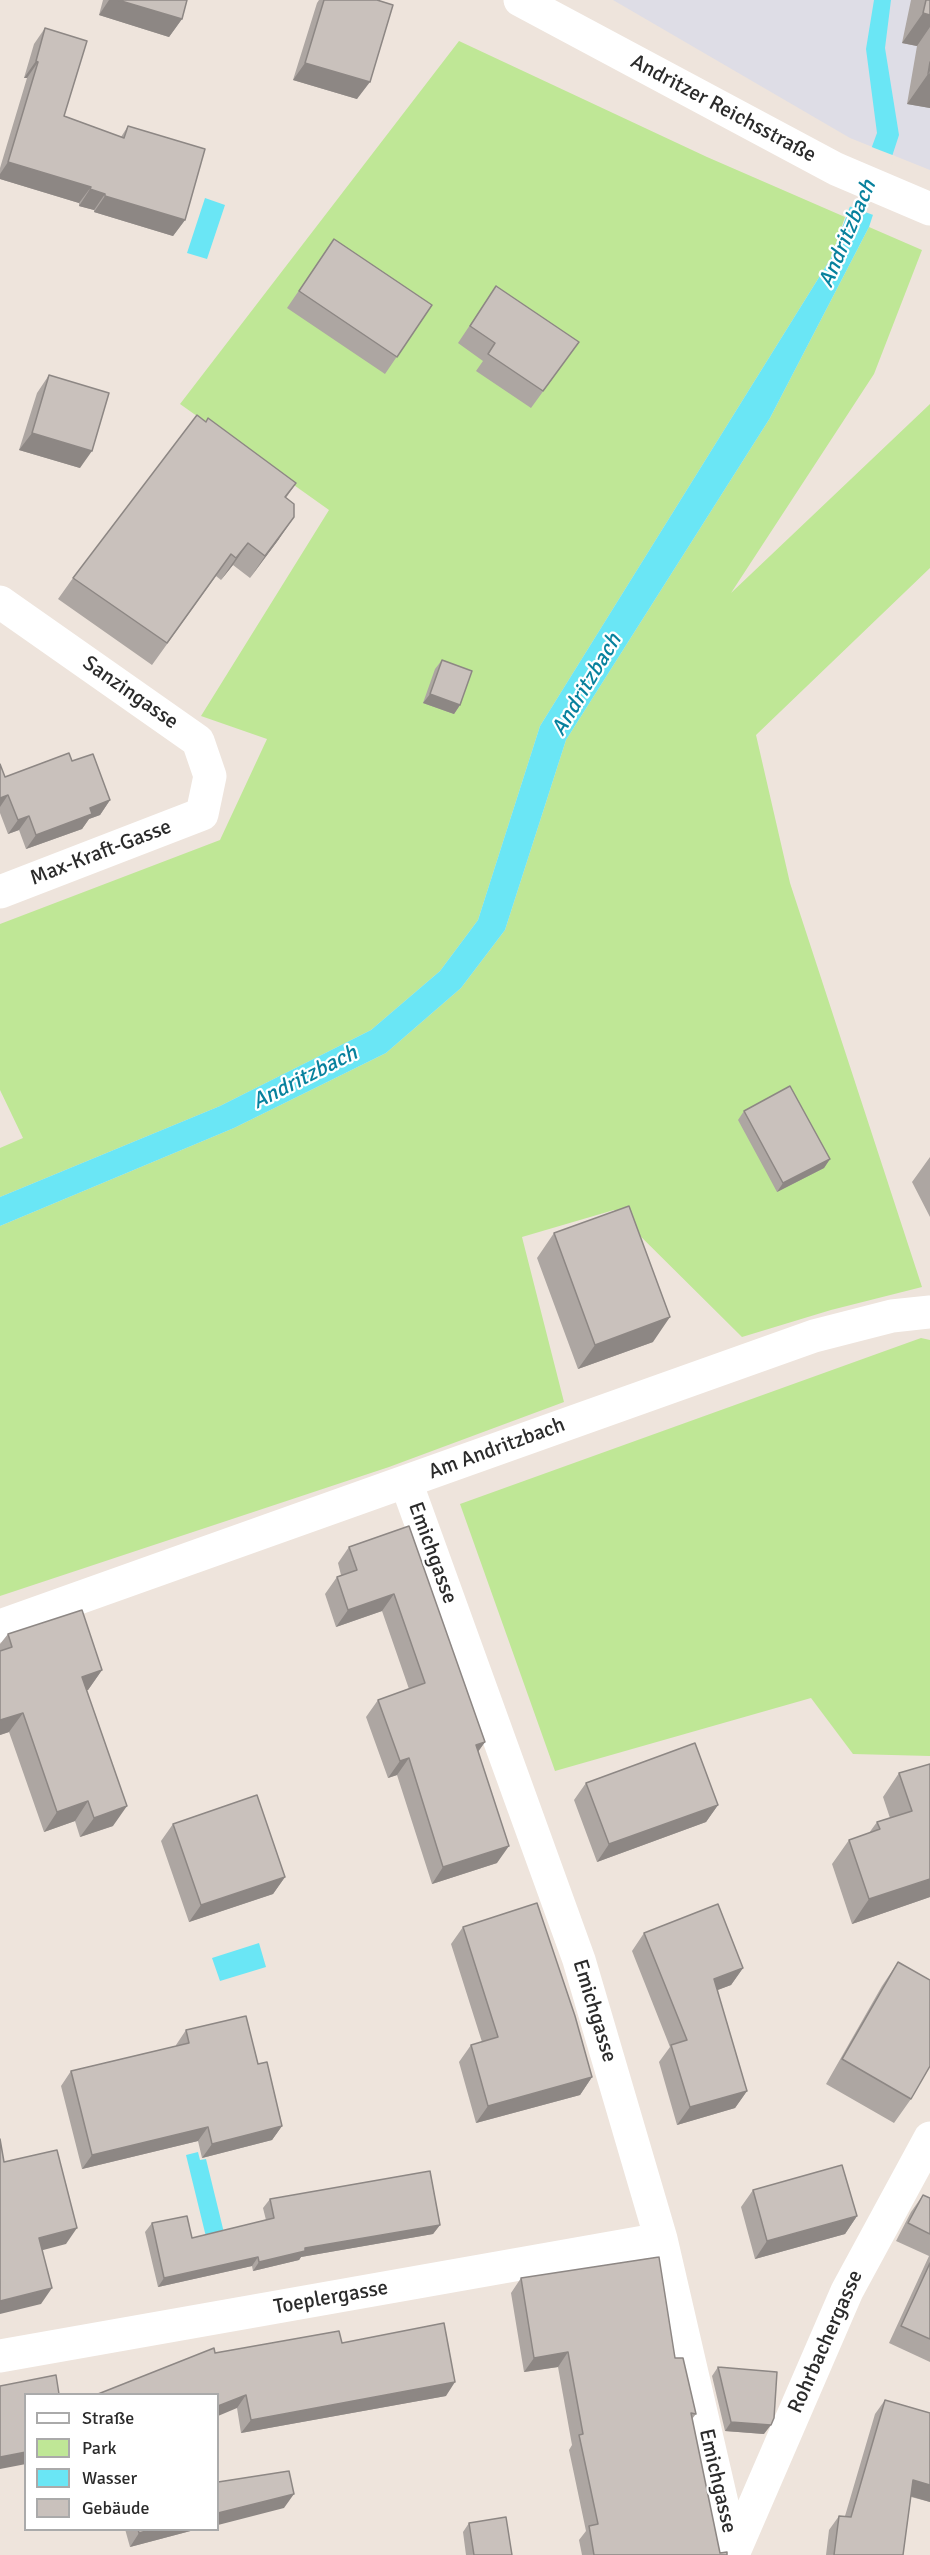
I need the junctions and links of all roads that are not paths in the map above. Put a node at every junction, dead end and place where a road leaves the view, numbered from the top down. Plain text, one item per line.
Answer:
1 (519, 0) edge
2 (917, 204) edge
3 (0, 602) edge
4 (202, 814) joint
5 (0, 892) edge
6 (930, 1312) edge
7 (406, 1482) junction
8 (0, 1626) edge
9 (930, 2138) edge
10 (661, 2239) junction
11 (0, 2356) edge
12 (734, 2554) edge

1 - 2 street, Andritzer Reichsstraße
3 - 4 street, Sanzingasse
4 - 5 street, Max-Kraft-Gasse
6 - 7 street, Am Andritzbach
7 - 8 street, Am Andritzbach
7 - 10 street, Emichgasse
9 - 12 street, Rohrbachergasse
10 - 11 street, Toeplergasse
10 - 12 street, Emichgasse

